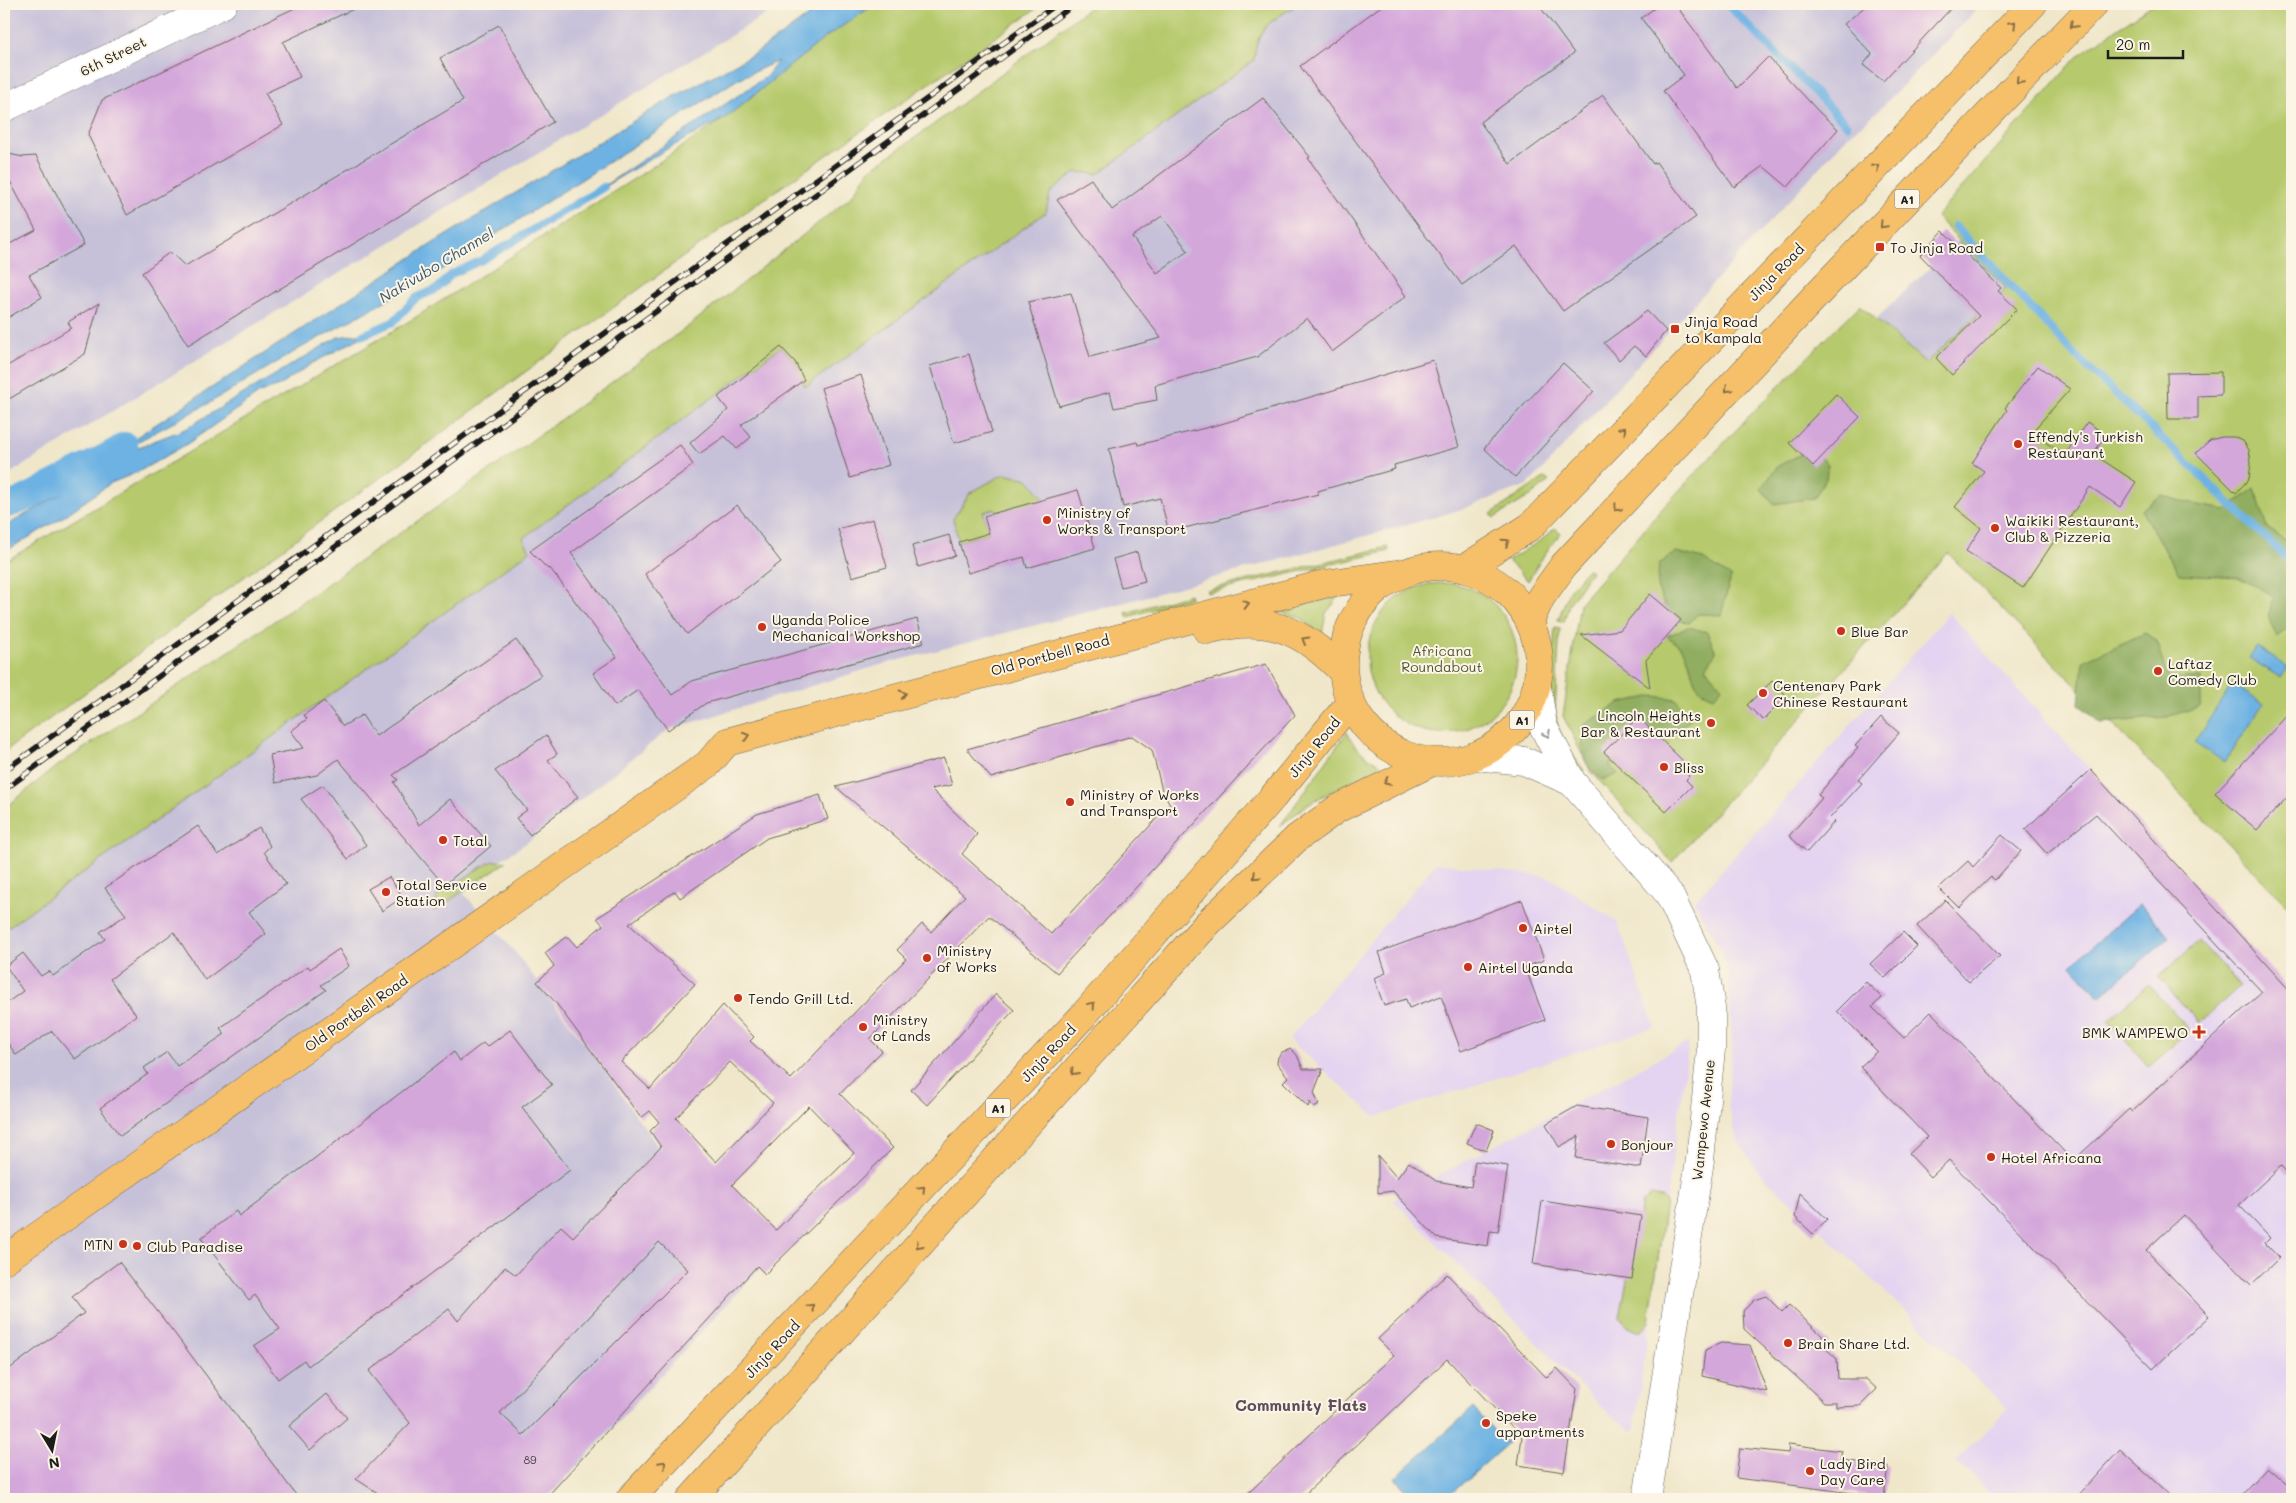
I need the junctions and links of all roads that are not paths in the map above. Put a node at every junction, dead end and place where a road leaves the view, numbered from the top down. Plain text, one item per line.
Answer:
1 (223, 4) edge
2 (2033, 4) edge
3 (2094, 4) edge
4 (4, 108) edge
5 (1465, 568) junction
6 (1403, 573) junction
7 (1530, 621) junction
8 (1342, 671) junction
9 (1537, 687) junction
10 (1350, 703) junction
11 (1475, 756) junction
12 (1432, 762) junction
13 (708, 764) junction
14 (1572, 782) junction
15 (4, 1260) edge
16 (630, 1499) edge
17 (691, 1499) edge
18 (1647, 1499) edge

1 - 4 street, 6th Street
5 -> 2 main road, Jinja Road
3 -> 7 main road, A1
5 - 6 main road, A1
5 - 7 main road, A1
6 - 8 main road, A1
13 -> 6 main road, Old Portbell Road
7 - 9 main road, A1
8 - 10 main road, A1
8 -> 13 main road, Old Portbell Road
9 - 11 main road, A1
9 -> 14 street
10 - 12 main road, A1
16 -> 10 main road, Jinja Road / A1
11 - 12 main road, A1
11 - 14 street
12 -> 17 main road, A1
13 - 15 main road, Old Portbell Road
14 - 18 street, Wampewo Avenue

